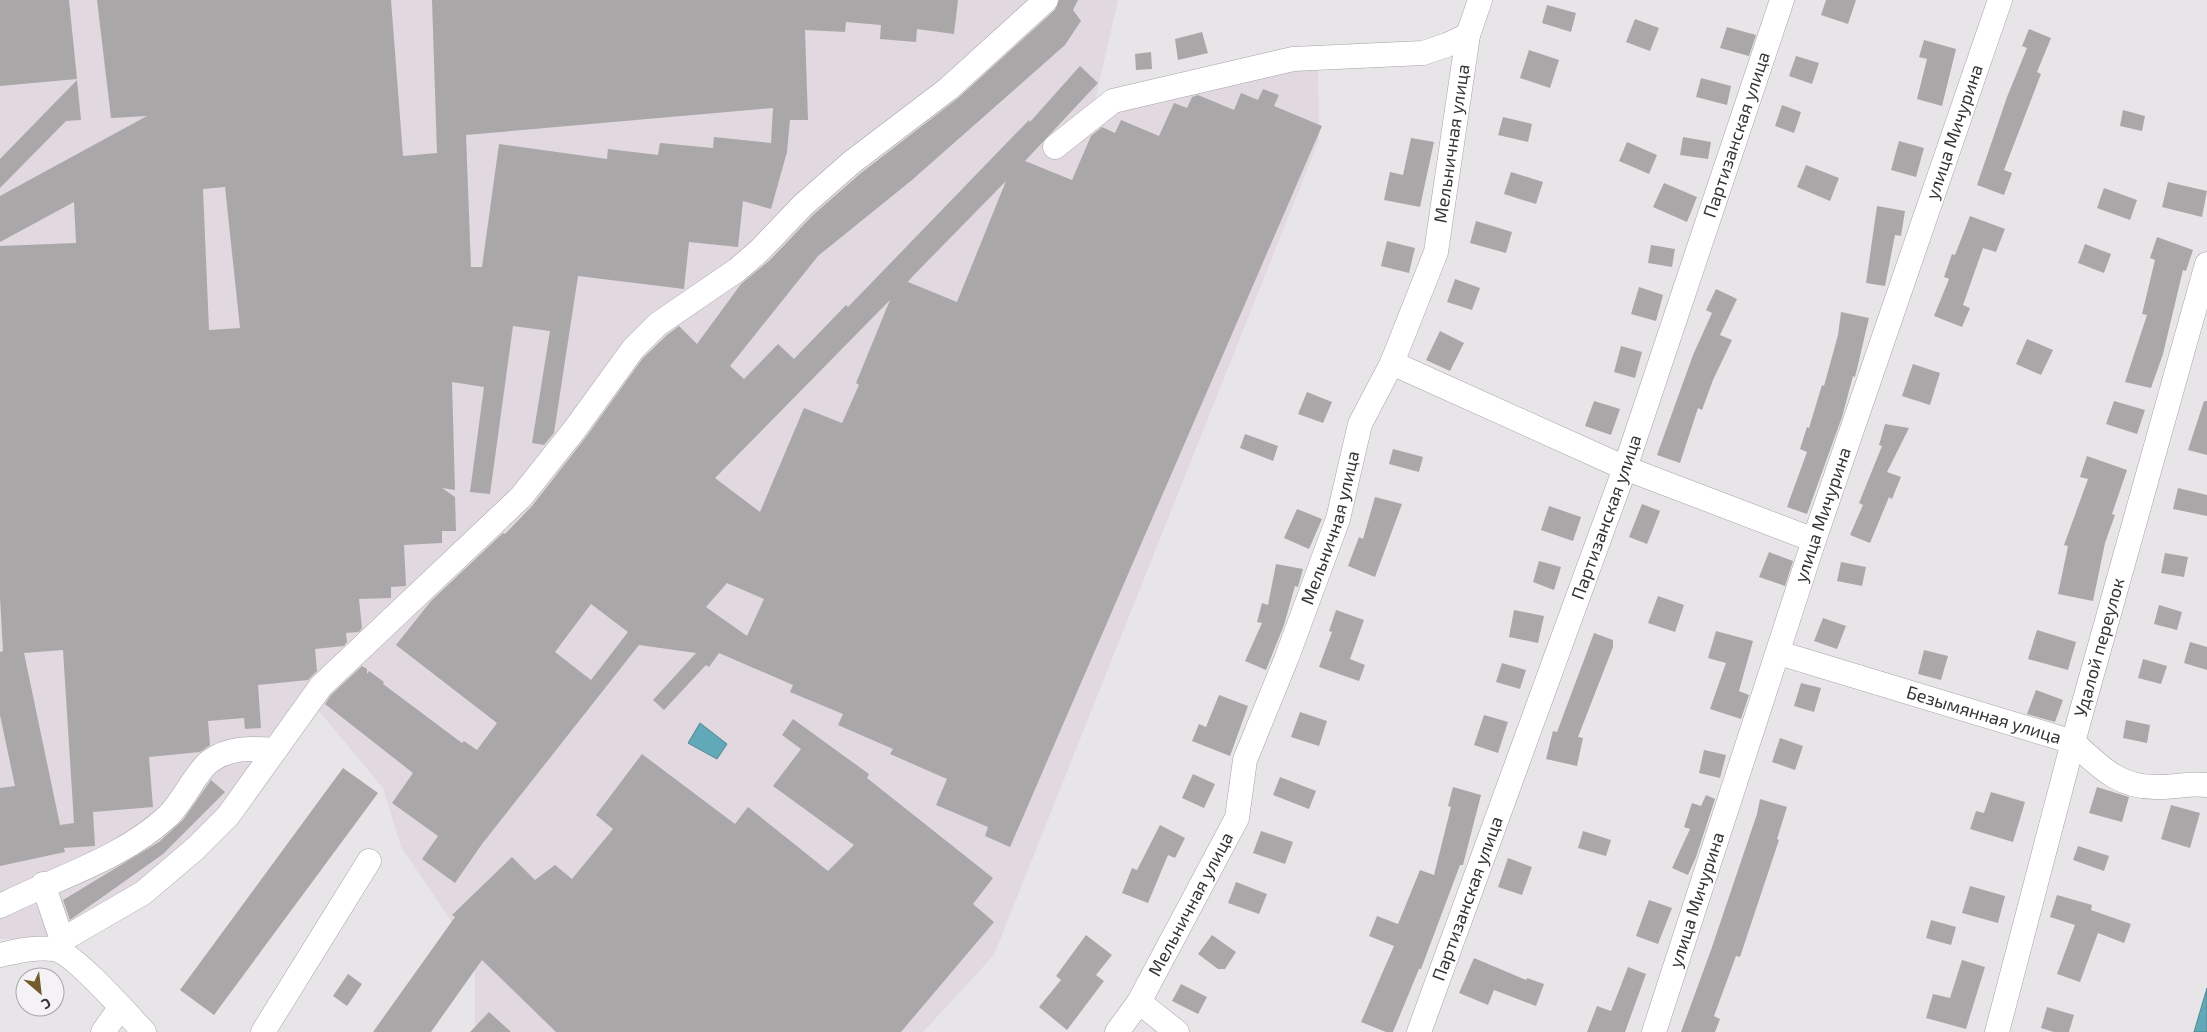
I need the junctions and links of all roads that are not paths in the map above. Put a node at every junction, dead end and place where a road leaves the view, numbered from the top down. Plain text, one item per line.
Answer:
1 (1046, 0) edge
2 (1480, 0) edge
3 (1782, 0) edge
4 (2000, 0) edge
5 (1468, 35) junction
6 (1055, 147) dead end
7 (2207, 264) edge
8 (1392, 363) junction
9 (1625, 468) junction
10 (1814, 540) junction
11 (1779, 653) junction
12 (2073, 742) junction
13 (275, 750) junction
14 (2207, 785) edge
15 (369, 861) dead end
16 (43, 884) junction
17 (0, 906) edge
18 (59, 945) junction
19 (0, 955) edge
20 (1139, 1002) junction
21 (121, 1007) junction
22 (103, 1032) edge
23 (144, 1032) edge
24 (263, 1032) edge
25 (1117, 1032) edge
26 (1177, 1032) edge
27 (1419, 1032) edge
28 (1654, 1032) edge
29 (1998, 1032) edge

1 - 13 street
2 - 5 street, Мельничная улица
3 - 9 street, Партизанская улица
4 - 10 street, улица Мичурина
5 - 6 street
5 - 8 street, Мельничная улица
7 - 12 street, Удалой переулок
8 - 9 street
8 - 20 street, Мельничная улица
9 - 10 street
9 - 27 street, Партизанская улица
10 - 11 street, улица Мичурина
11 - 12 street, Безымянная улица
11 - 28 street, улица Мичурина
12 - 14 street, Безымянная улица
12 - 29 street, Удалой переулок
13 - 16 street
13 - 18 street
15 - 24 street
16 - 17 street
16 - 18 street
18 - 19 street
18 - 21 street
20 - 25 street, Мельничная улица
20 - 26 street
21 - 22 street
21 - 23 street

